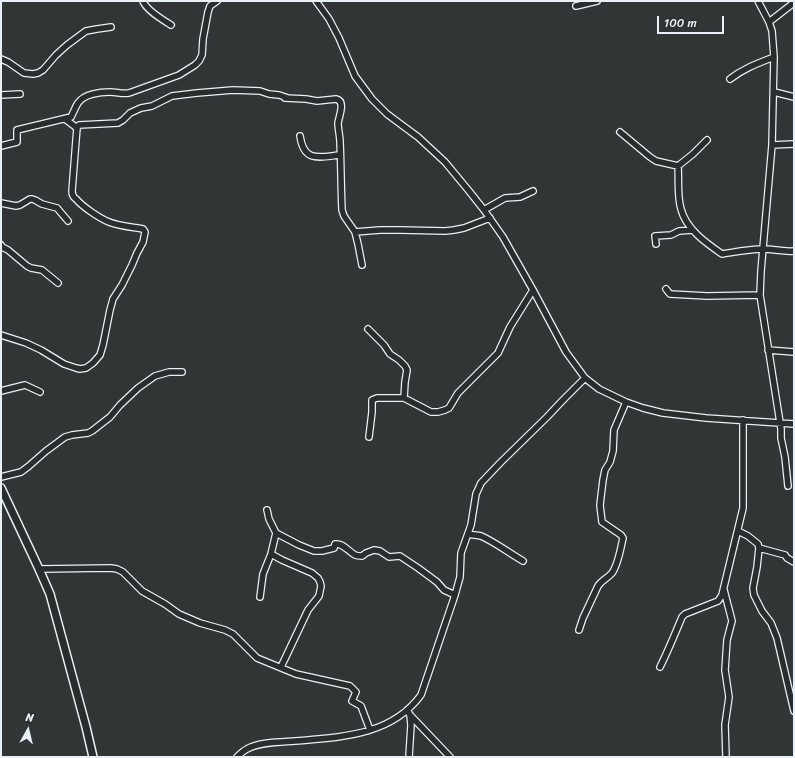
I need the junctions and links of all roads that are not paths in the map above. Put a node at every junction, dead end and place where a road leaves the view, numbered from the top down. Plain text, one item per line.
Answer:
1 (143, 1) edge
2 (217, 1) edge
3 (316, 1) edge
4 (598, 1) edge
5 (758, 1) edge
6 (794, 2) edge
7 (576, 6) dead end
8 (769, 22) junction
9 (171, 26) dead end
10 (111, 27) dead end
11 (774, 57) junction
12 (1, 59) edge
13 (730, 79) dead end
14 (774, 92) junction
15 (20, 94) dead end
16 (1, 95) edge
17 (279, 97) dead end
18 (794, 97) edge
19 (288, 98) junction
20 (65, 119) junction
21 (77, 128) junction
22 (620, 132) dead end
23 (300, 136) dead end
24 (707, 140) dead end
25 (794, 144) edge
26 (772, 145) junction
27 (1, 146) edge
28 (340, 155) junction
29 (678, 166) junction
30 (532, 191) dead end
31 (1, 203) edge
32 (484, 210) junction
33 (490, 218) junction
34 (68, 221) dead end
35 (692, 230) junction
36 (355, 232) junction
37 (656, 244) dead end
38 (1, 245) edge
39 (763, 249) junction
40 (794, 251) edge
41 (362, 265) dead end
42 (58, 283) dead end
43 (666, 289) dead end
44 (533, 290) junction
45 (760, 295) junction
46 (368, 328) dead end
47 (1, 335) edge
48 (768, 350) junction
49 (794, 352) edge
50 (182, 372) dead end
51 (585, 378) junction
52 (1, 391) edge
53 (40, 392) dead end
54 (404, 398) junction
55 (626, 402) junction
56 (743, 420) junction
57 (779, 423) junction
58 (794, 424) edge
59 (369, 437) dead end
60 (1, 477) edge
61 (788, 486) dead end
62 (1, 488) edge
63 (267, 510) dead end
64 (738, 531) junction
65 (276, 533) junction
66 (468, 534) junction
67 (759, 548) junction
68 (272, 554) junction
69 (523, 561) dead end
70 (794, 562) edge
71 (39, 569) junction
72 (724, 590) junction
73 (455, 595) junction
74 (260, 597) dead end
75 (579, 630) dead end
76 (281, 667) junction
77 (660, 667) dead end
78 (794, 711) edge
79 (409, 713) junction
80 (370, 730) junction
81 (93, 757) edge
82 (237, 757) edge
83 (409, 757) edge
84 (450, 757) edge
85 (726, 757) edge

1 - 9 street
2 - 20 street
3 - 32 street
4 - 7 street
5 - 8 street
6 - 8 street
8 - 11 street
10 - 12 street
11 - 13 street
11 - 14 street
14 - 18 street
14 - 26 street
15 - 16 street
17 - 19 street
19 - 21 street
19 - 28 street
20 - 21 street
20 - 27 street
21 - 47 street
22 - 29 street
23 - 28 street
24 - 29 street
25 - 26 street
26 - 39 street
28 - 36 street
29 - 35 street
30 - 32 street
31 - 34 street
32 - 33 street
33 - 36 street
33 - 44 street
35 - 37 street
35 - 39 street
36 - 41 street
38 - 42 street
39 - 40 street
39 - 45 street
43 - 45 street
44 - 51 street
44 - 54 street
45 - 48 street
46 - 54 street
48 - 49 street
48 - 57 street
50 - 60 street
51 - 55 street
51 - 66 street
52 - 53 street
54 - 59 street
55 - 56 street
55 - 75 street
56 - 57 street
56 - 64 street
57 - 58 street
57 - 61 street
62 - 71 main road
63 - 65 street
64 - 67 street
64 - 72 street
65 - 68 street
65 - 73 street
66 - 69 street
66 - 73 street
67 - 70 street
67 - 78 street
68 - 74 street
68 - 76 street
71 - 76 street
71 - 81 main road
72 - 77 street
72 - 85 street
73 - 79 street
76 - 80 street
79 - 80 street
79 - 83 street
79 - 84 street
80 - 82 street

